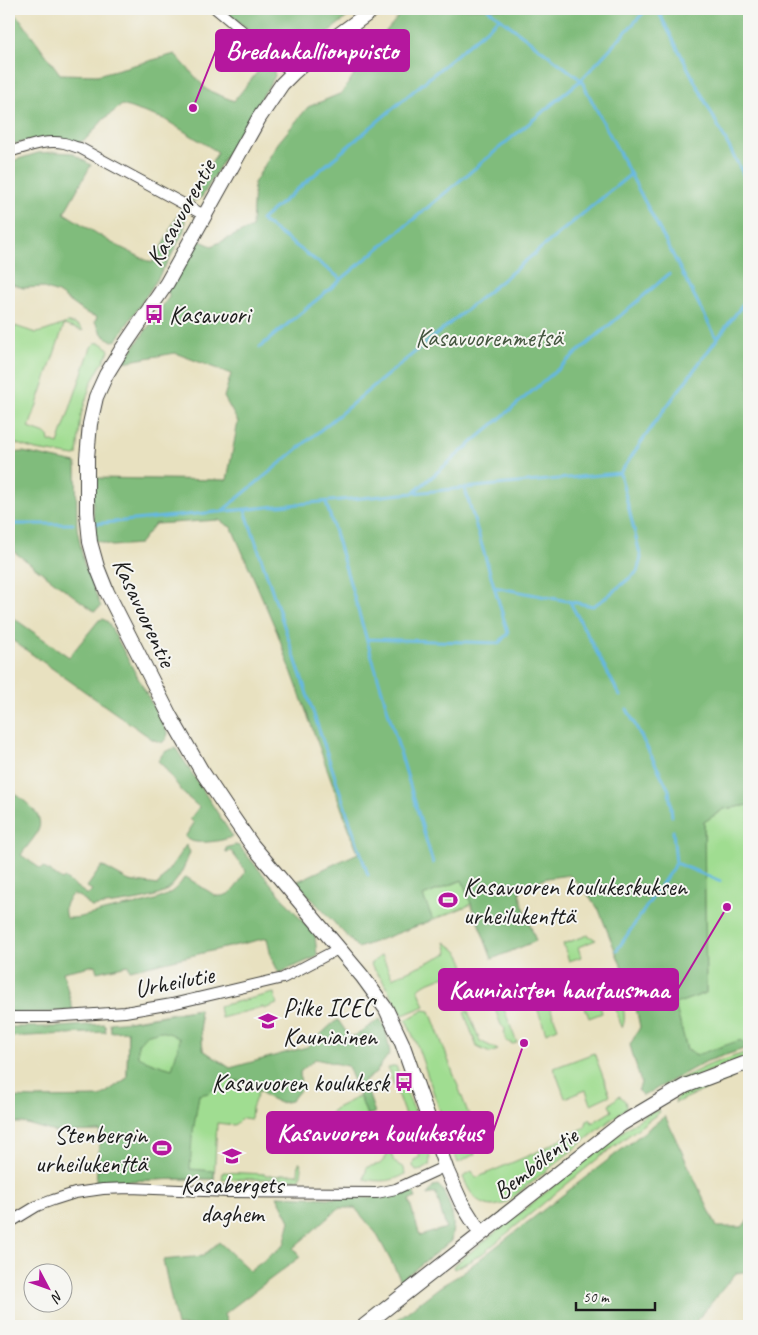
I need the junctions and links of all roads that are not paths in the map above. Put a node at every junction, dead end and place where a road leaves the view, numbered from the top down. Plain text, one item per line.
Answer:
1 (216, 9) edge
2 (374, 9) edge
3 (293, 73) junction
4 (9, 152) edge
5 (204, 216) junction
6 (338, 949) junction
7 (9, 1017) edge
8 (749, 1062) edge
9 (446, 1166) junction
10 (9, 1223) edge
11 (481, 1234) junction
12 (364, 1326) edge

1 - 3 street
2 - 3 street, Kasavuorentie
3 - 5 street, Kasavuorentie
4 - 5 street
5 - 6 street, Kasavuorentie
6 - 7 street, Urheilutie
6 - 9 street, Kasavuorentie
8 - 11 street, Bembölentie
9 - 10 street
9 - 11 street, Kasavuorentie
11 - 12 street, Bembölentie

